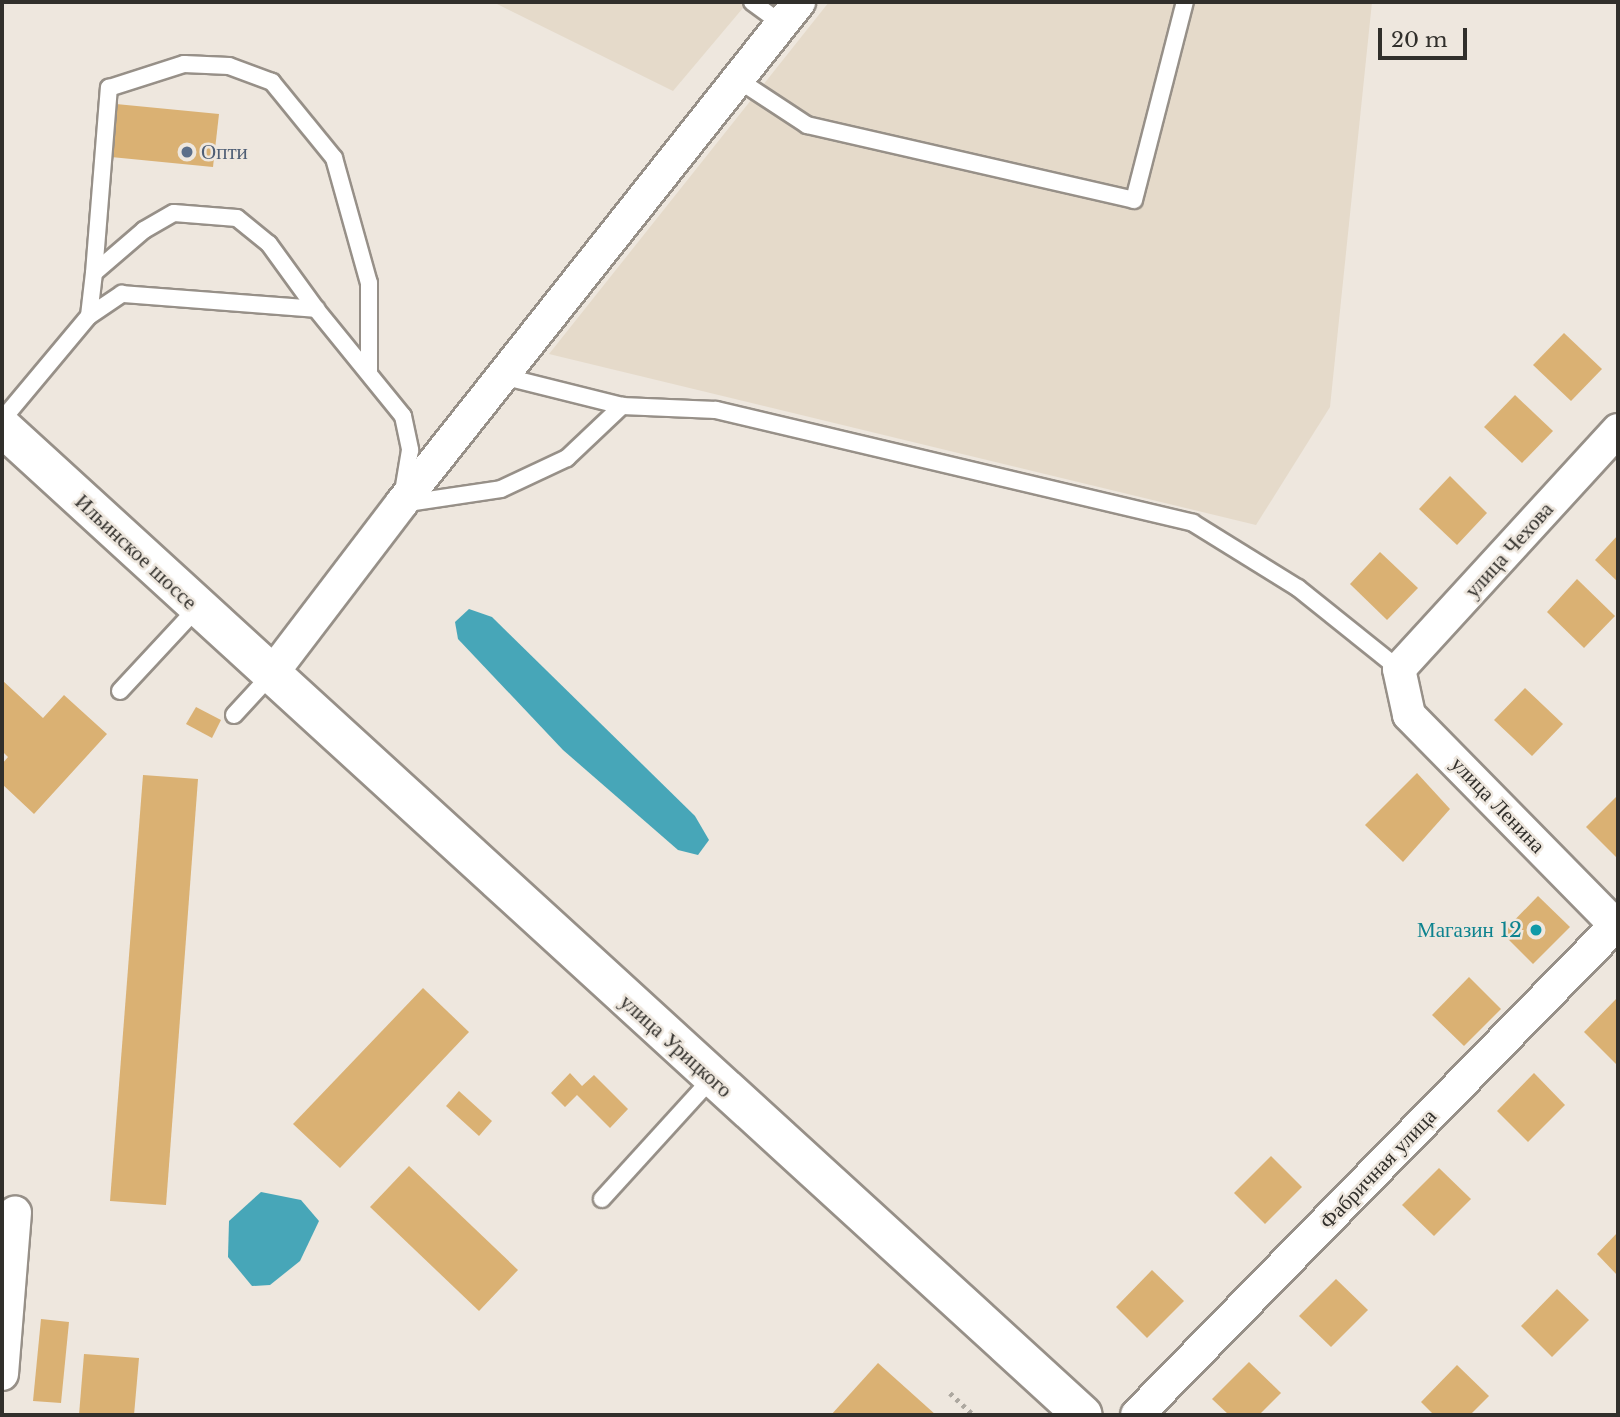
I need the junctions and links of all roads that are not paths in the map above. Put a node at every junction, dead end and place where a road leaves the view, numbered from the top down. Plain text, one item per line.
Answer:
1 (752, 2) edge
2 (1185, 2) edge
3 (790, 13) edge
4 (737, 79) junction
5 (94, 273) junction
6 (316, 309) junction
7 (89, 316) junction
8 (369, 371) junction
9 (502, 376) junction
10 (622, 406) junction
11 (2, 420) edge
12 (2, 427) edge
13 (1618, 430) edge
14 (401, 504) junction
15 (197, 608) junction
16 (1399, 670) junction
17 (270, 676) junction
18 (120, 691) dead end
19 (234, 715) dead end
20 (1618, 925) edge
21 (712, 1078) junction
22 (602, 1199) dead end
23 (15, 1213) dead end
24 (2, 1374) edge
25 (1083, 1415) edge
26 (1137, 1415) edge

1 - 3 lane
2 - 4 lane
3 - 4 street
4 - 9 street
5 - 6 lane
5 - 7 lane
5 - 8 lane
6 - 7 lane
6 - 8 lane
7 - 11 lane
8 - 14 lane
9 - 10 lane
9 - 14 street
10 - 14 lane
10 - 16 lane
12 - 15 main road, Ильинское шоссе
13 - 16 street, улица Чехова
14 - 17 street
15 - 17 main road, Ильинское шоссе
15 - 18 lane
16 - 20 street, улица Ленина
17 - 19 lane
17 - 21 main road, улица Урицкого
20 - 26 street, Фабричная улица
21 - 22 lane
21 - 25 main road, улица Урицкого
23 - 24 street

